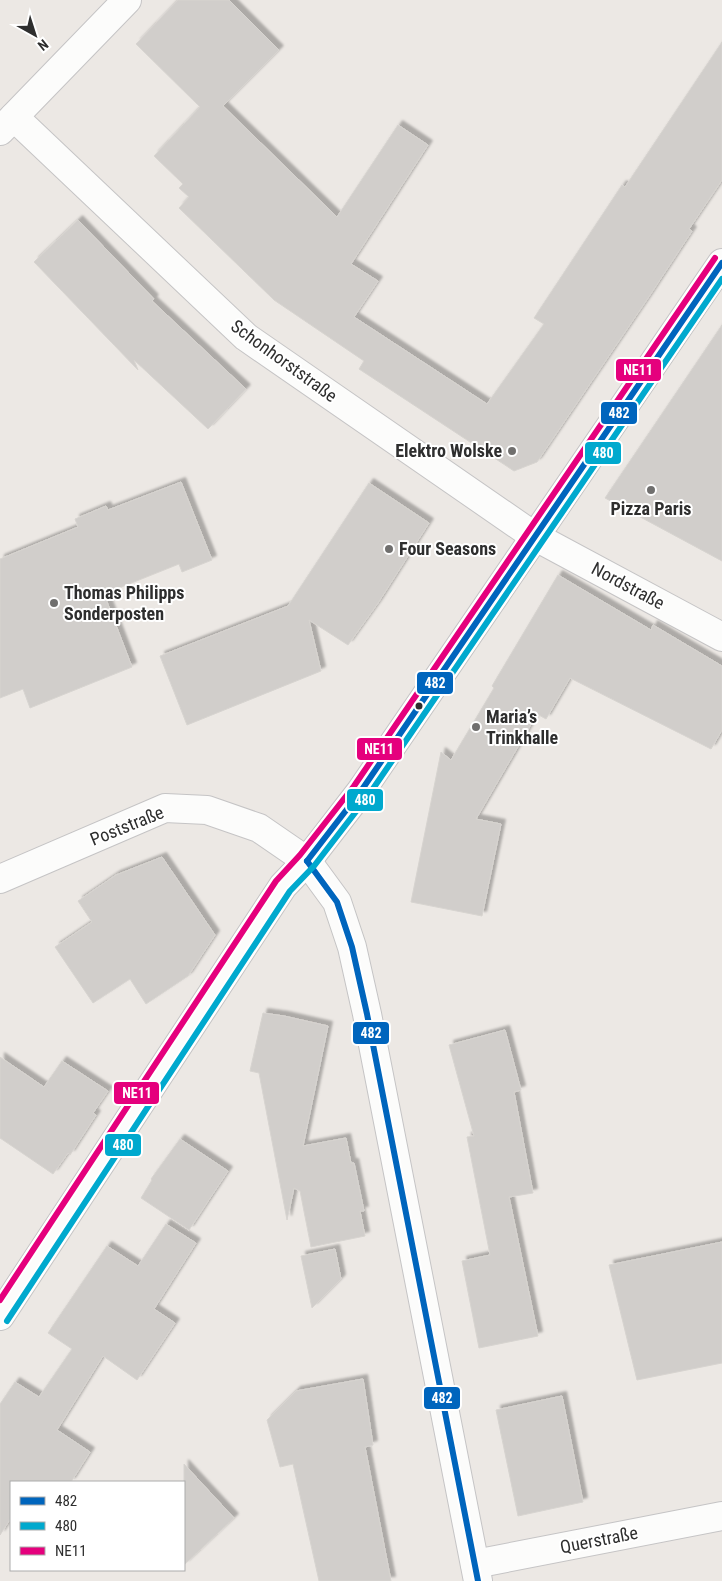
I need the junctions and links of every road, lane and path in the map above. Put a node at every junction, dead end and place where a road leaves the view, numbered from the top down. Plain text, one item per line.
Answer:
1 (127, 0) edge
2 (7, 124) edge
3 (722, 263) edge
4 (534, 536) junction
5 (722, 637) edge
6 (308, 861) junction
7 (0, 879) edge
8 (0, 1316) edge
9 (722, 1516) edge
10 (477, 1573) edge

1 - 2 street
2 - 4 street, Schonhorststraße
3 - 4 street
4 - 5 street, Nordstraße
4 - 6 street
6 - 7 street, Poststraße
6 - 8 street
6 - 10 street
9 - 10 street, Querstraße

